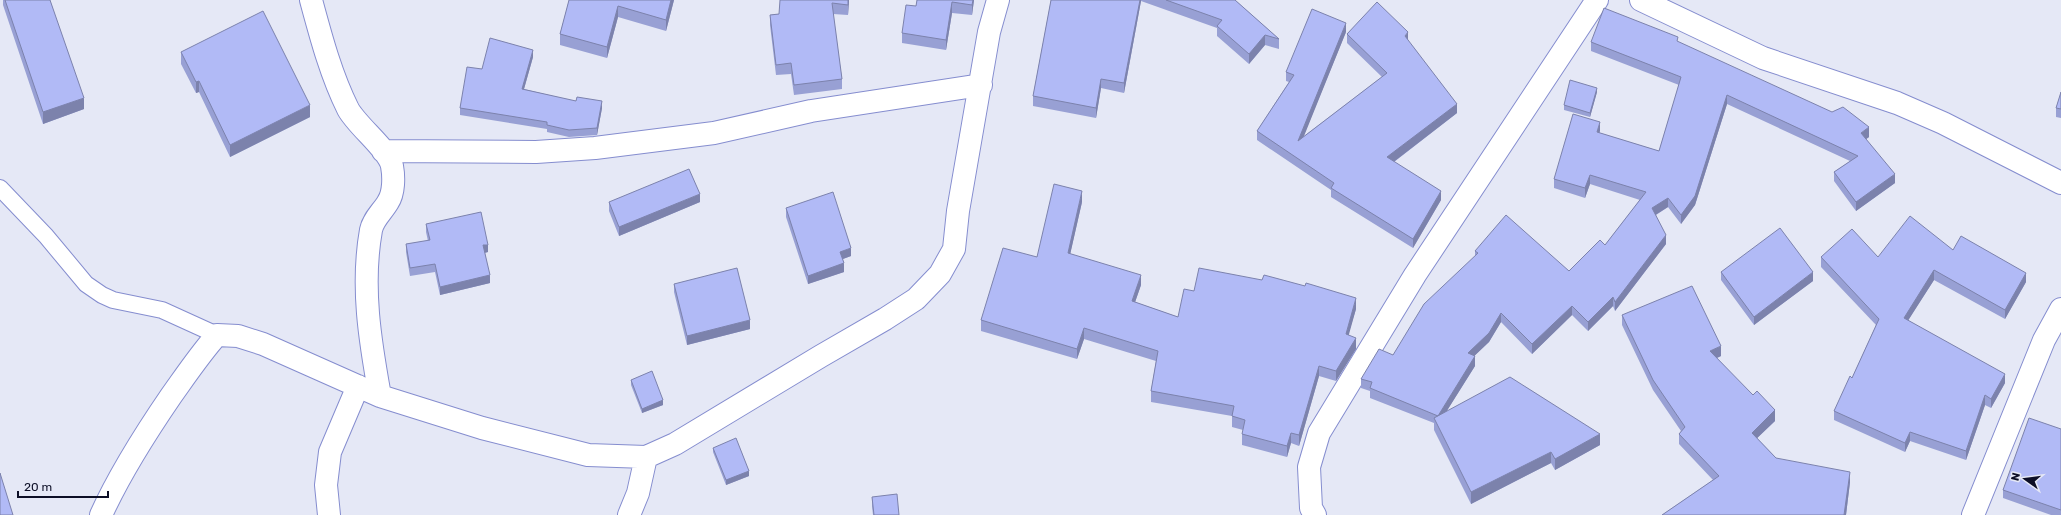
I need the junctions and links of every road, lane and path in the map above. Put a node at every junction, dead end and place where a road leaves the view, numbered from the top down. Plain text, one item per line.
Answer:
1 (311, 0) edge
2 (998, 0) edge
3 (1597, 0) edge
4 (1641, 0) edge
5 (980, 85) junction
6 (383, 151) junction
7 (2061, 183) edge
8 (0, 188) edge
9 (2061, 308) edge
10 (217, 335) junction
11 (358, 386) junction
12 (380, 396) junction
13 (646, 457) junction
14 (101, 515) edge
15 (329, 515) edge
16 (629, 515) edge
17 (1315, 515) edge
18 (1973, 515) edge

1 - 6 street
2 - 5 street
3 - 17 street
4 - 7 street
5 - 6 street
5 - 13 street
6 - 12 street
8 - 10 lane
9 - 18 street
10 - 11 street
10 - 14 street
11 - 12 street
11 - 15 street
12 - 13 street
13 - 16 street

